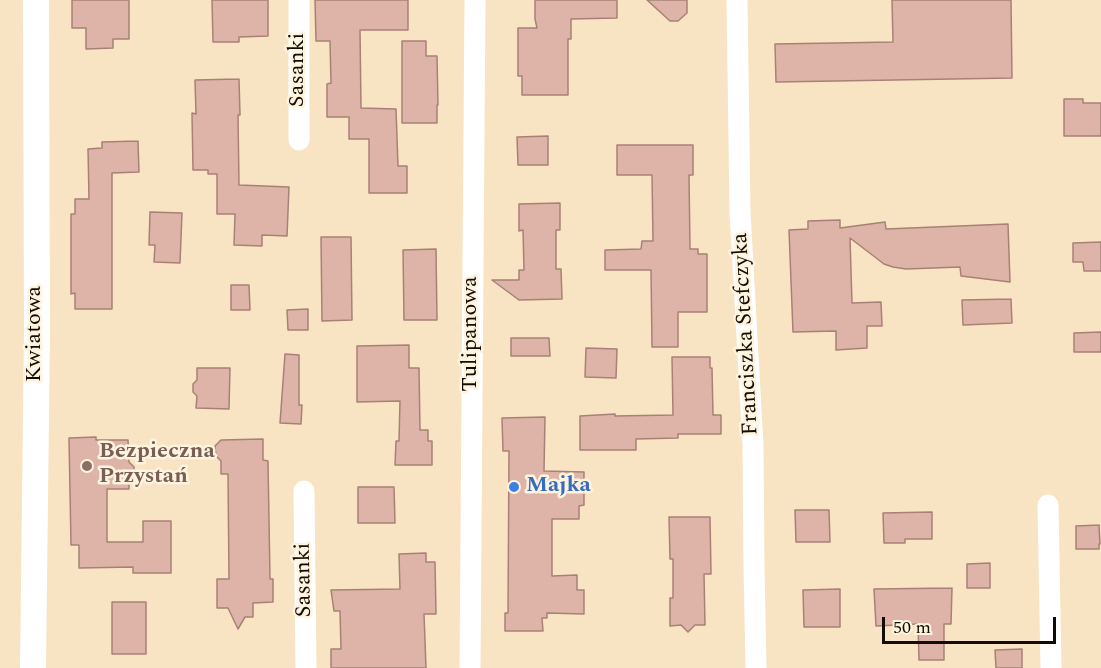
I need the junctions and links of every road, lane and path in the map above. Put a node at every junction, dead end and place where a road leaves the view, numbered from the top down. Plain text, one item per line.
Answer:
1 (36, 0) edge
2 (299, 0) edge
3 (475, 0) edge
4 (737, 0) edge
5 (298, 140) dead end
6 (304, 491) dead end
7 (1048, 505) dead end
8 (33, 668) edge
9 (306, 668) edge
10 (470, 668) edge
11 (756, 668) edge
12 (1051, 668) edge

1 - 8 street, Kwiatowa
2 - 5 street, Sasanki
3 - 10 street, Tulipanowa
4 - 11 street, Franciszka Stefczyka
6 - 9 street, Sasanki
7 - 12 street

